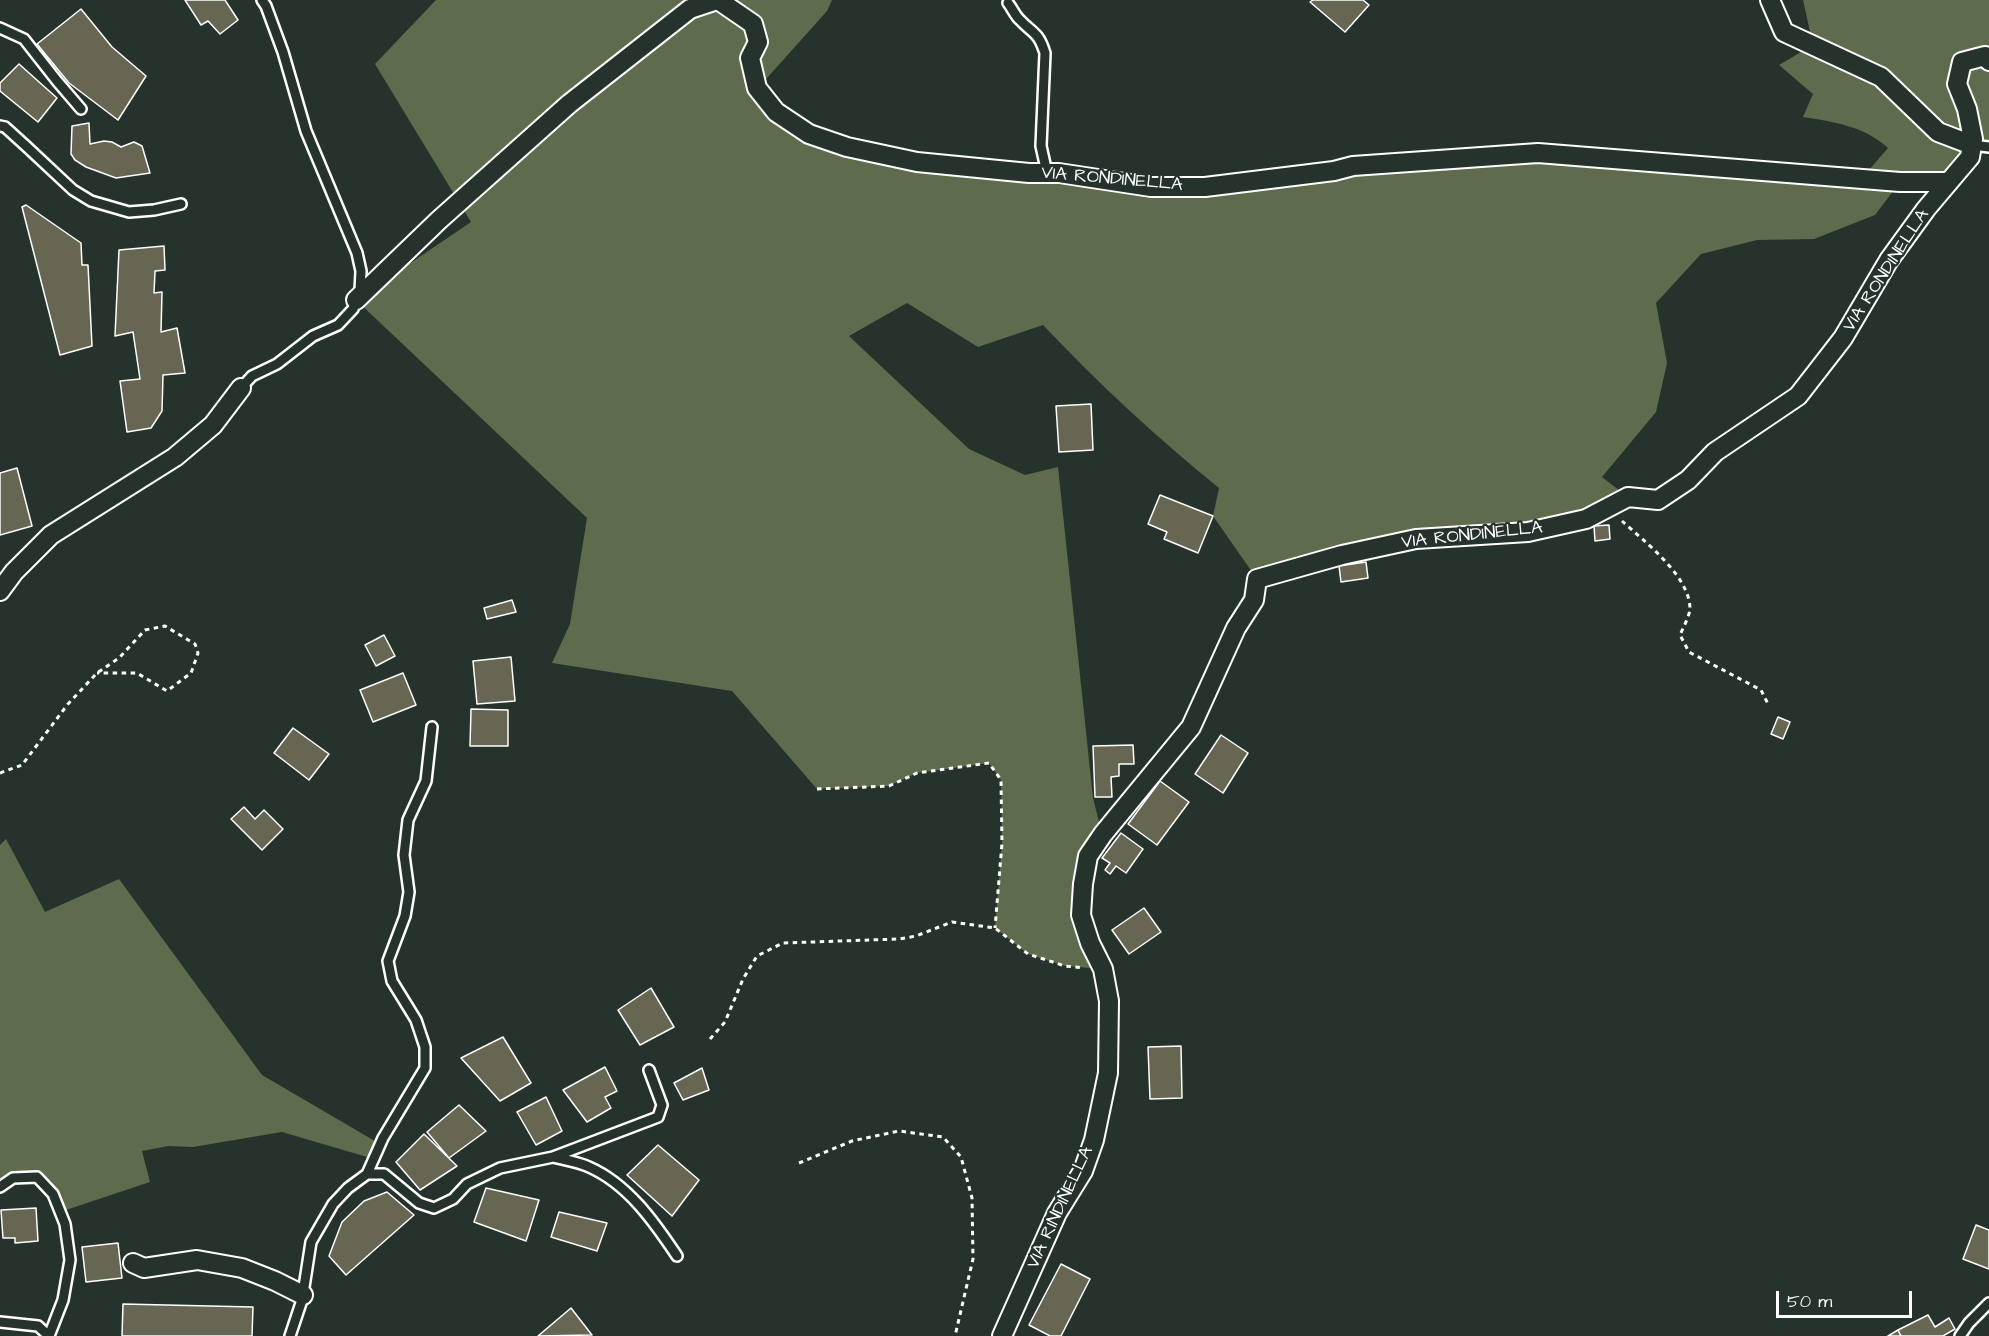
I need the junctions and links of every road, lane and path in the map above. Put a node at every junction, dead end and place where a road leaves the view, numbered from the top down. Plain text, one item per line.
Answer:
1 (262, 0) edge
2 (718, 0) edge
3 (1770, 0) edge
4 (1008, 3) dead end
5 (0, 28) edge
6 (1989, 61) edge
7 (81, 109) dead end
8 (0, 126) edge
9 (1980, 146) edge
10 (1047, 173) junction
11 (1949, 183) junction
12 (181, 204) dead end
13 (356, 300) junction
14 (241, 388) joint
15 (1607, 508) junction
16 (0, 591) edge
17 (98, 673) junction
18 (1769, 706) dead end
19 (432, 727) dead end
20 (0, 773) edge
21 (817, 789) dead end
22 (995, 928) junction
23 (1103, 969) junction
24 (710, 1039) dead end
25 (649, 1070) dead end
26 (553, 1157) junction
27 (799, 1163) dead end
28 (368, 1174) junction
29 (0, 1187) edge
30 (677, 1256) dead end
31 (133, 1263) dead end
32 (303, 1295) junction
33 (1989, 1303) edge
34 (0, 1322) edge
35 (49, 1336) edge
36 (290, 1336) edge
37 (955, 1336) edge
38 (1002, 1336) edge
39 (1960, 1336) edge

1 - 13 lane
2 - 10 street, VIA RONDINELLA
2 - 13 street
3 - 9 street
4 - 10 lane
5 - 7 lane
6 - 9 street
8 - 12 lane
9 - 11 street, VIA RONDINELLA
10 - 11 street, VIA RONDINELLA
11 - 15 street, VIA RONDINELLA
13 - 14 lane
14 - 16 street
15 - 18 path
15 - 23 street, VIA RONDINELLA
17 - 17 path
17 - 20 path
19 - 28 lane
21 - 22 path
22 - 23 path
22 - 24 path
23 - 38 street, VIA RINDINELLA
25 - 26 lane
26 - 28 lane
26 - 30 lane
27 - 37 path
28 - 32 lane
29 - 35 lane
31 - 32 street
32 - 36 lane
33 - 39 lane
34 - 35 lane

